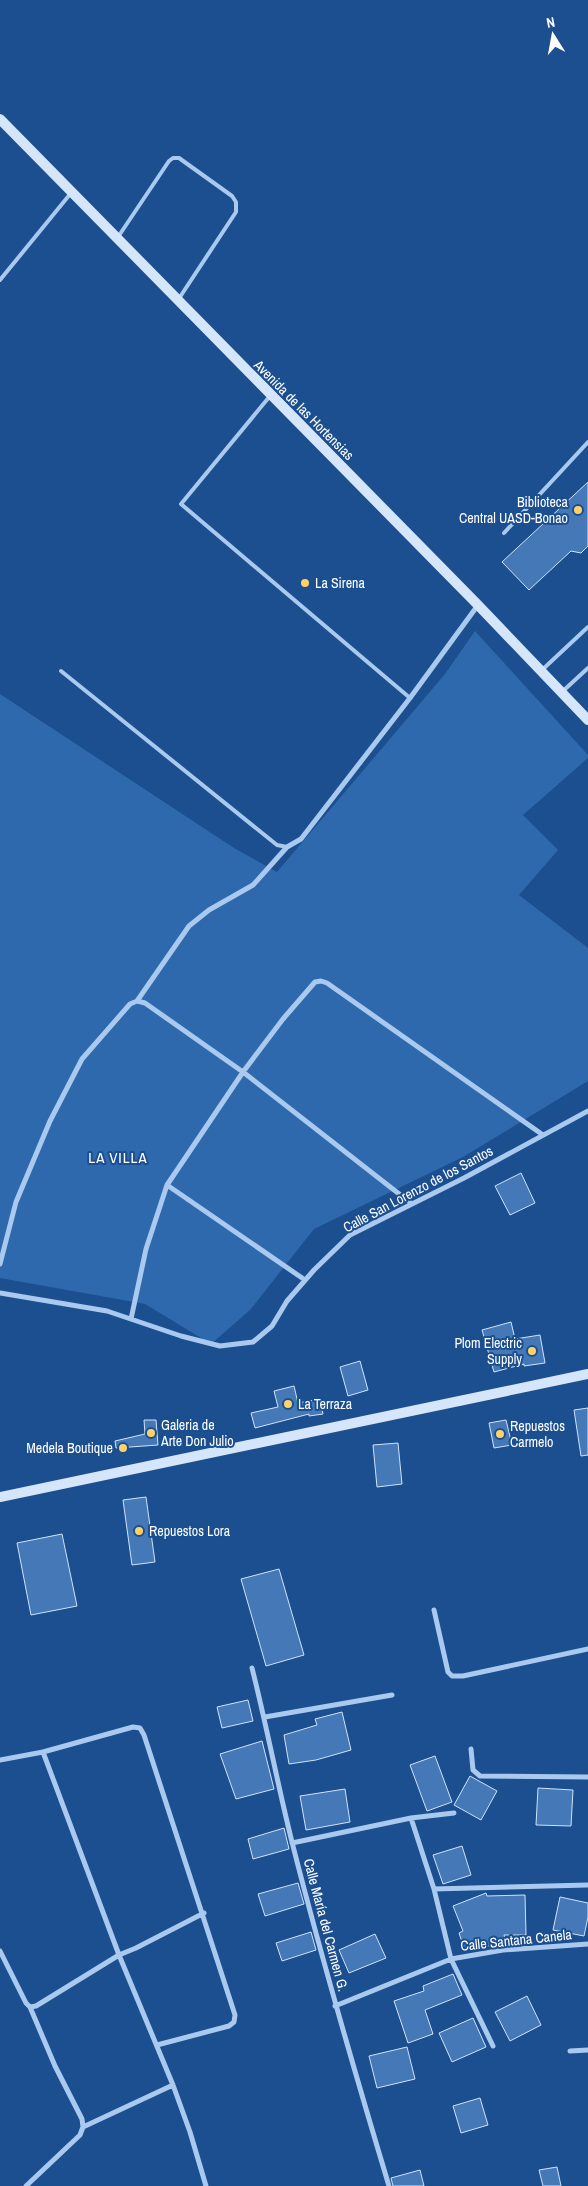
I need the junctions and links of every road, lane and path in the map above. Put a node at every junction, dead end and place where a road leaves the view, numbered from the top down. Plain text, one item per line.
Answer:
1 (0, 119) edge
2 (72, 193) junction
3 (117, 239) junction
4 (0, 280) edge
5 (177, 300) junction
6 (270, 395) junction
7 (588, 442) edge
8 (504, 533) dead end
9 (478, 604) junction
10 (588, 627) edge
11 (588, 668) edge
12 (542, 670) junction
13 (61, 671) dead end
14 (561, 693) junction
15 (410, 698) junction
16 (588, 720) edge
17 (287, 847) junction
18 (137, 1001) junction
19 (243, 1072) junction
20 (588, 1111) edge
21 (543, 1135) junction
22 (167, 1185) junction
23 (412, 1204) junction
24 (0, 1264) edge
25 (305, 1280) junction
26 (0, 1293) edge
27 (131, 1319) junction
28 (588, 1374) edge
29 (0, 1497) edge
30 (434, 1610) dead end
31 (588, 1649) edge
32 (252, 1668) dead end
33 (392, 1695) dead end
34 (264, 1717) junction
35 (471, 1749) dead end
36 (42, 1752) junction
37 (0, 1760) edge
38 (588, 1776) edge
39 (454, 1813) dead end
40 (411, 1818) junction
41 (292, 1843) junction
42 (588, 1885) edge
43 (434, 1889) junction
44 (204, 1913) junction
45 (588, 1944) edge
46 (0, 1951) edge
47 (119, 1955) junction
48 (451, 1959) junction
49 (335, 2006) junction
50 (30, 2007) junction
51 (157, 2045) junction
52 (492, 2046) dead end
53 (588, 2050) edge
54 (570, 2051) dead end
55 (173, 2085) junction
56 (83, 2127) junction
57 (26, 2186) edge
58 (206, 2186) edge
59 (389, 2186) edge

1 - 2 main road, Avenida de las Hortensias
2 - 3 main road, Avenida de las Hortensias
2 - 4 lane
3 - 5 main road, Avenida de las Hortensias
3 - 5 lane
5 - 6 main road, Avenida de las Hortensias
6 - 9 main road, Avenida de las Hortensias
6 - 15 lane
7 - 8 lane
9 - 12 main road, Avenida de las Hortensias
9 - 15 street
10 - 12 lane
11 - 14 lane
12 - 14 main road, Avenida de las Hortensias
13 - 17 lane
14 - 16 main road, Avenida de las Hortensias
15 - 17 street
17 - 18 street
18 - 19 street
18 - 24 street
19 - 21 street
19 - 22 street
19 - 23 street
20 - 21 street, Calle San Lorenzo de los Santos
21 - 23 street, Calle San Lorenzo de los Santos
22 - 25 street
22 - 27 street
23 - 25 street, Calle San Lorenzo de los Santos
25 - 27 street, Calle San Lorenzo de los Santos
26 - 27 street, Calle San Lorenzo de los Santos
28 - 29 main road
30 - 31 street
32 - 34 street, Calle María del Carmen G.
33 - 34 street
34 - 41 street, Calle María del Carmen G.
35 - 38 street
36 - 37 street
36 - 44 street
36 - 47 street
39 - 40 street
40 - 41 street
40 - 43 street
41 - 49 street, Calle María del Carmen G.
42 - 43 street
43 - 48 street
44 - 47 street
44 - 51 street
45 - 48 street, Calle Santana Canela
46 - 50 street
47 - 50 street
47 - 51 street
48 - 49 street, Calle Santana Canela
48 - 52 street
49 - 59 street, Calle María del Carmen G.
50 - 56 street
51 - 55 street
53 - 54 street
55 - 56 street
55 - 58 street
56 - 57 street

